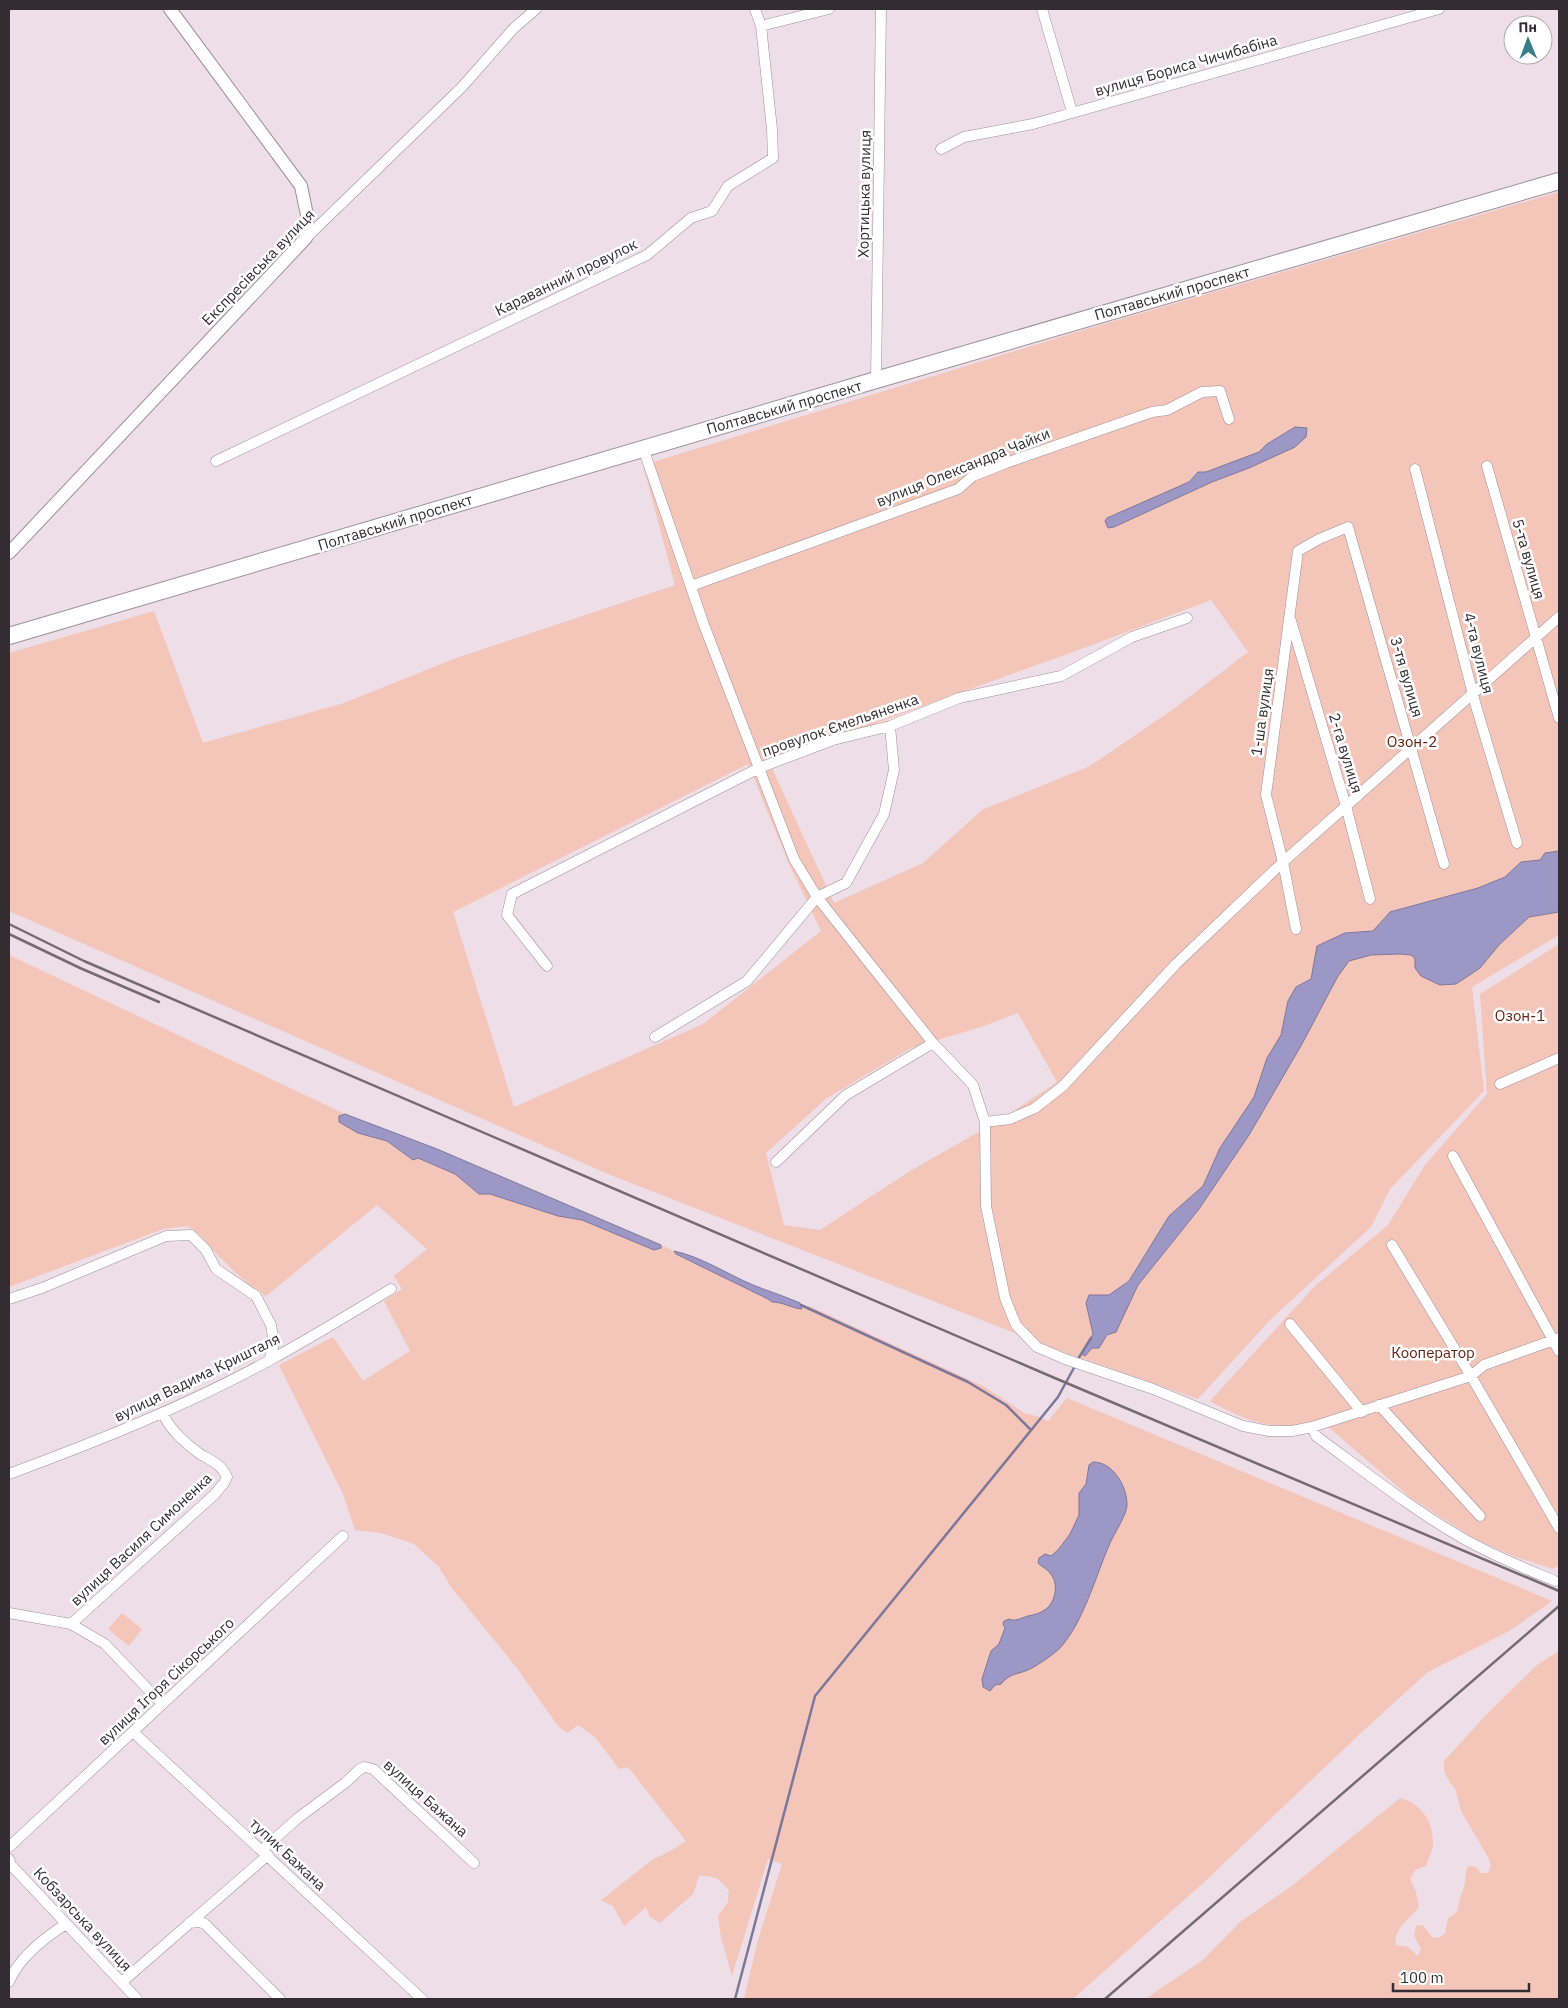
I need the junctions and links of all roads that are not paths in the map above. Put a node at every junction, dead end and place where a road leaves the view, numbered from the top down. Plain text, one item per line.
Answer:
1 (170, 9) edge
2 (536, 9) edge
3 (755, 9) edge
4 (829, 9) edge
5 (881, 9) edge
6 (1042, 9) edge
7 (1439, 9) edge
8 (761, 26) junction
9 (1072, 112) junction
10 (941, 149) dead end
11 (1559, 181) edge
12 (306, 238) junction
13 (876, 380) junction
14 (1229, 419) dead end
15 (643, 448) junction
16 (216, 461) dead end
17 (1487, 466) dead end
18 (1415, 470) dead end
19 (1348, 527) joint
20 (9, 553) edge
21 (691, 586) junction
22 (1559, 617) edge
23 (1187, 618) dead end
24 (1290, 618) junction
25 (9, 636) edge
26 (1536, 636) junction
27 (1474, 692) junction
28 (1559, 718) edge
29 (890, 726) junction
30 (1412, 748) junction
31 (759, 768) junction
32 (1346, 806) junction
33 (1516, 843) dead end
34 (1282, 862) junction
35 (1444, 864) dead end
36 (817, 897) junction
37 (1370, 899) dead end
38 (1296, 929) dead end
39 (547, 966) dead end
40 (655, 1037) dead end
41 (933, 1043) junction
42 (1559, 1058) edge
43 (1500, 1084) dead end
44 (985, 1122) junction
45 (1453, 1156) dead end
46 (776, 1162) dead end
47 (1392, 1245) dead end
48 (391, 1289) dead end
49 (9, 1299) edge
50 (1290, 1324) dead end
51 (1556, 1340) edge
52 (1559, 1351) edge
53 (269, 1361) junction
54 (1471, 1376) junction
55 (1379, 1405) junction
56 (1362, 1412) junction
57 (163, 1413) junction
58 (1312, 1427) junction
59 (9, 1474) edge
60 (1480, 1516) dead end
61 (1559, 1528) edge
62 (343, 1536) dead end
63 (1555, 1581) dead end
64 (9, 1613) edge
65 (72, 1624) junction
66 (162, 1704) junction
67 (133, 1732) junction
68 (9, 1847) edge
69 (265, 1852) junction
70 (9, 1859) edge
71 (474, 1862) dead end
72 (189, 1923) junction
73 (66, 1924) junction
74 (9, 1982) edge
75 (122, 1982) junction
76 (137, 1999) edge
77 (280, 1999) edge
78 (422, 1999) edge

1 - 12 street
2 - 12 street, Експресівська вулиця
3 - 8 street, Караванний провулок
4 - 8 street
5 - 13 street, Хортицька вулиця
6 - 9 street
7 - 9 street, вулиця Бориса Чичибабіна
8 - 16 street, Караванний провулок
9 - 10 street, вулиця Бориса Чичибабіна
11 - 13 highway, Полтавський проспект
12 - 20 street, Експресівська вулиця
13 - 15 highway, Полтавський проспект
14 - 21 street, вулиця Олександра Чайки
15 - 21 street
15 - 25 highway, Полтавський проспект
17 - 26 street, 5-та вулиця
18 - 27 street, 4-та вулиця
19 - 24 street, 1-ша вулиця
19 - 30 street, 3-тя вулиця
21 - 31 street
22 - 26 street
23 - 29 street, провулок Ємельяненка
24 - 32 street, 2-га вулиця
24 - 34 street, 1-ша вулиця
26 - 27 street
26 - 28 street, 5-та вулиця
27 - 30 street
27 - 33 street, 4-та вулиця
29 - 31 street, провулок Ємельяненка
29 - 36 street
30 - 32 street
30 - 35 street, 3-тя вулиця
31 - 36 street
31 - 39 street, провулок Ємельяненка
32 - 34 street
32 - 37 street, 2-га вулиця
34 - 38 street, 1-ша вулиця
34 - 44 street
36 - 40 street
36 - 41 street
41 - 44 street
41 - 46 street
42 - 43 street
44 - 58 street
45 - 51 street
47 - 54 street
48 - 53 street, вулиця Вадима Кришталя
49 - 53 street
50 - 56 street
51 - 52 street
51 - 54 street
53 - 57 street, вулиця Вадима Кришталя
54 - 55 street
54 - 61 street
55 - 56 street
55 - 60 street
56 - 58 street
57 - 59 street, вулиця Вадима Кришталя
57 - 65 street, вулиця Василя Симоненка
58 - 63 street
62 - 66 street, вулиця Ігоря Сікорського
64 - 65 street
65 - 66 street
66 - 67 street, вулиця Ігоря Сікорського
67 - 68 street, вулиця Ігоря Сікорського
67 - 69 street, тупик Бажана
69 - 71 street, вулиця Бажана
69 - 72 street, вулиця Бажана
69 - 78 street, тупик Бажана
70 - 73 street, Кобзарська вулиця
72 - 75 street, вулиця Бажана
72 - 77 street
73 - 74 street
73 - 75 street, Кобзарська вулиця
75 - 76 street, Кобзарська вулиця

